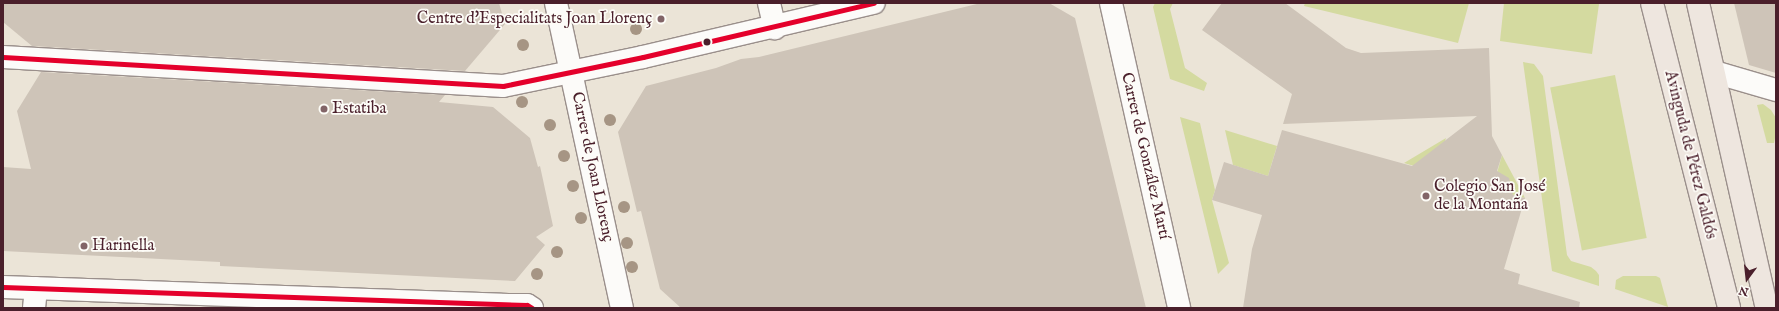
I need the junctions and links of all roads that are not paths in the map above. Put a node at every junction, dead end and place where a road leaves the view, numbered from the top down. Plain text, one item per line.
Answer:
1 (556, 3) edge
2 (769, 3) edge
3 (874, 3) edge
4 (1111, 3) edge
5 (1652, 3) edge
6 (1698, 3) edge
7 (775, 28) junction
8 (3, 57) edge
9 (1714, 72) junction
10 (571, 73) junction
11 (1776, 90) edge
12 (3, 287) edge
13 (35, 298) edge
14 (532, 308) edge
15 (622, 308) edge
16 (1179, 308) edge
17 (1729, 308) edge
18 (1767, 308) edge

1 - 10 street, Carrer de Joan Llorenç
2 - 7 street
3 - 7 street
4 - 16 street, Carrer de González Martí
5 - 17 main road, Avinguda de Pérez Galdós
6 - 9 main road
7 - 10 street
8 - 10 street
9 - 11 street
9 - 18 main road
10 - 15 street, Carrer de Joan Llorenç
12 - 13 street
13 - 14 street

